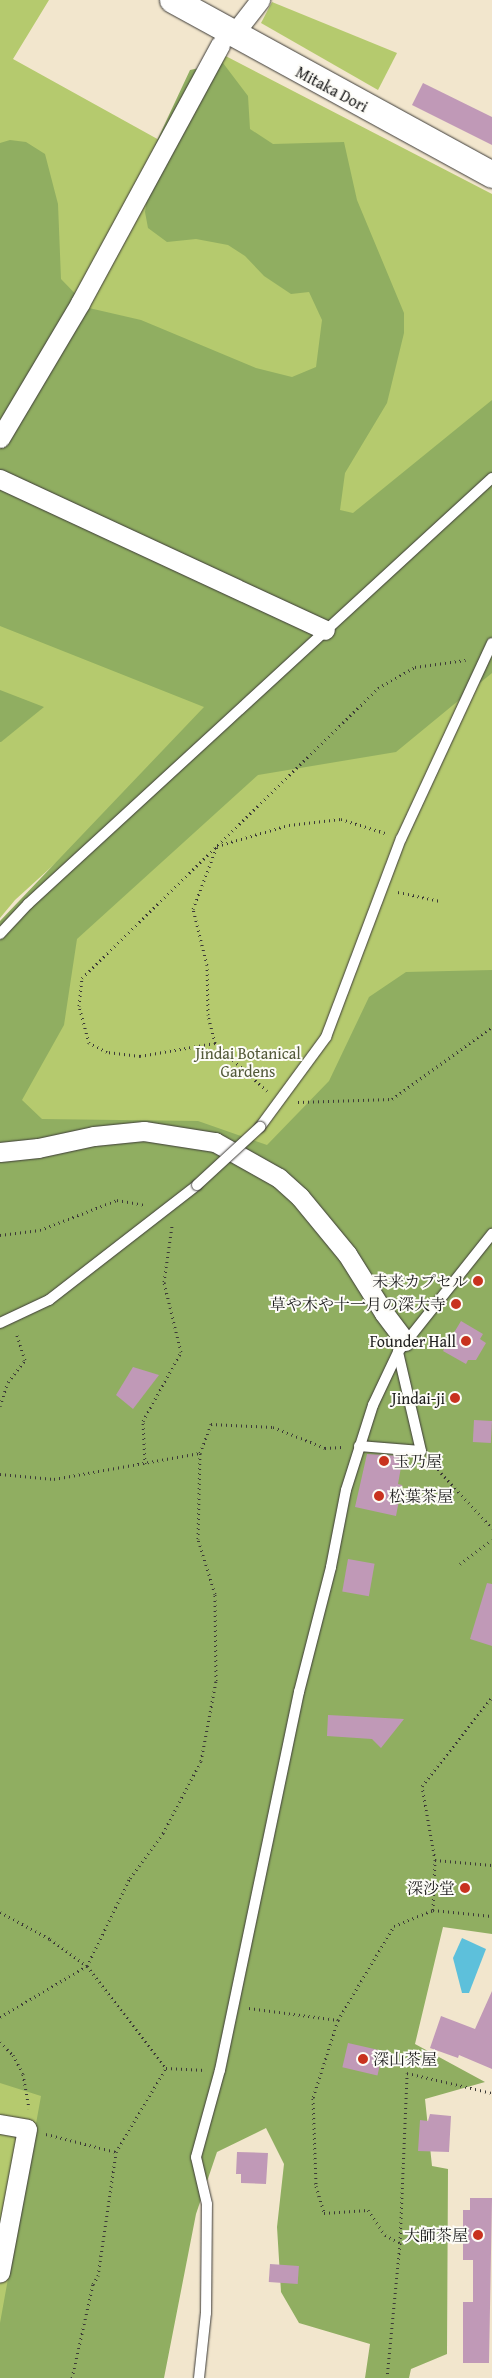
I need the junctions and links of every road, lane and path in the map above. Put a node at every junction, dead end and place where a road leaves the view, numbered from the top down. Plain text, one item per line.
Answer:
1 (172, 0) edge
2 (260, 0) edge
3 (226, 40) junction
4 (492, 175) edge
5 (0, 438) edge
6 (492, 478) edge
7 (0, 479) edge
8 (326, 630) junction
9 (492, 644) edge
10 (484, 658) junction
11 (401, 839) junction
12 (217, 846) junction
13 (382, 888) junction
14 (440, 900) dead end
15 (0, 934) edge
16 (492, 1027) edge
17 (215, 1044) junction
18 (278, 1102) junction
19 (0, 1152) edge
20 (176, 1201) junction
21 (165, 1209) junction
22 (492, 1234) edge
23 (0, 1235) edge
24 (10, 1318) junction
25 (0, 1323) edge
26 (402, 1347) junction
27 (0, 1406) edge
28 (359, 1446) junction
29 (421, 1451) junction
30 (200, 1453) junction
31 (145, 1464) junction
32 (0, 1474) edge
33 (492, 1528) edge
34 (492, 1540) edge
35 (460, 1564) dead end
36 (492, 1697) edge
37 (435, 1860) junction
38 (492, 1865) edge
39 (432, 1910) junction
40 (0, 1912) edge
41 (492, 1916) edge
42 (87, 1966) junction
43 (233, 2006) junction
44 (0, 2017) edge
45 (338, 2020) junction
46 (0, 2042) edge
47 (166, 2068) junction
48 (220, 2070) junction
49 (492, 2093) edge
50 (0, 2124) edge
51 (27, 2129) junction
52 (116, 2152) junction
53 (400, 2243) junction
54 (0, 2272) edge
55 (72, 2378) edge
56 (199, 2378) edge
57 (387, 2378) edge

1 - 3 main road, Mitaka Dori
2 - 3 street
3 - 4 main road, Mitaka Dori
3 - 5 street
6 - 8 lane
7 - 8 street
8 - 15 lane
9 - 10 lane
10 - 11 lane
10 - 12 path
11 - 12 path
11 - 13 lane
12 - 17 path
12 - 17 path
13 - 14 path
13 - 18 lane
16 - 18 path
17 - 18 path
18 - 20 lane, bridge
19 - 26 street
20 - 21 lane
20 - 31 path
21 - 23 path
21 - 24 lane
22 - 26 lane
24 - 25 lane
24 - 27 path
26 - 28 lane
26 - 29 lane
28 - 29 lane
28 - 30 path
28 - 43 lane
29 - 33 path
30 - 31 path
30 - 42 path
31 - 32 path
34 - 35 path
36 - 37 path
37 - 38 path
37 - 39 path
39 - 41 path
39 - 45 path
40 - 42 path
42 - 44 path
42 - 47 path
43 - 45 path
43 - 48 lane
45 - 53 path
46 - 51 path
47 - 48 path
47 - 52 path
48 - 56 lane
49 - 53 path
50 - 51 street
51 - 52 path
51 - 54 street
52 - 55 path
53 - 57 path

